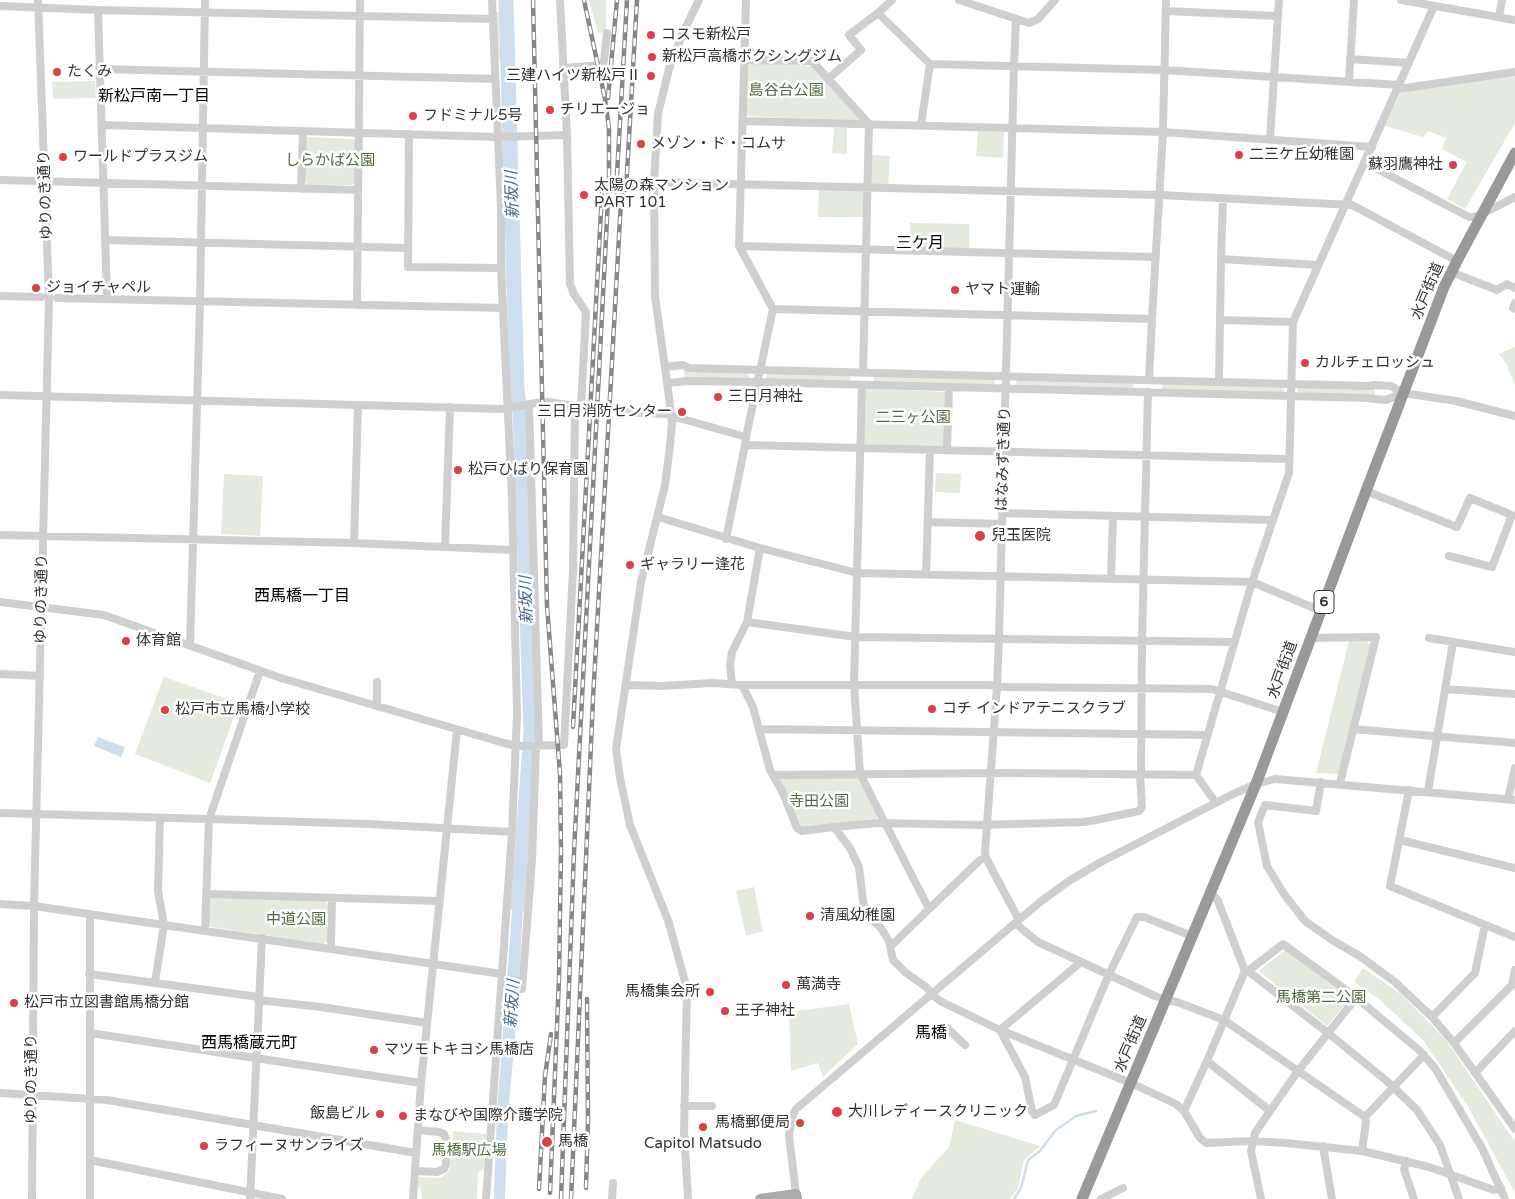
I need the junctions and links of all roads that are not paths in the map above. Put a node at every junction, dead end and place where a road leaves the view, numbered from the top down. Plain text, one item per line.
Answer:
1 (205, 0) edge
2 (360, 0) edge
3 (492, 0) edge
4 (560, 0) edge
5 (699, 0) edge
6 (746, 0) edge
7 (892, 0) edge
8 (959, 0) edge
9 (1054, 0) edge
10 (1166, 0) edge
11 (1279, 0) edge
12 (1354, 0) edge
13 (1401, 0) edge
14 (1502, 0) edge
15 (39, 4) edge
16 (0, 6) edge
17 (1434, 6) junction
18 (98, 10) junction
19 (1166, 11) junction
20 (205, 12) junction
21 (878, 13) junction
22 (360, 16) junction
23 (1277, 16) junction
24 (1499, 17) junction
25 (493, 19) junction
26 (1016, 19) junction
27 (1515, 20) edge
28 (607, 33) dead end
29 (1350, 59) junction
30 (744, 60) junction
31 (1409, 63) junction
32 (930, 64) junction
33 (1014, 66) junction
34 (564, 68) junction
35 (100, 69) junction
36 (1164, 70) junction
37 (204, 72) junction
38 (1515, 72) edge
39 (359, 76) junction
40 (1274, 77) junction
41 (495, 79) junction
42 (828, 79) junction
43 (1349, 81) junction
44 (1398, 87) junction
45 (742, 121) junction
46 (869, 124) junction
47 (102, 125) junction
48 (921, 125) junction
49 (203, 128) junction
50 (1012, 128) junction
51 (302, 131) junction
52 (1164, 132) junction
53 (359, 133) junction
54 (409, 134) junction
55 (567, 135) junction
56 (497, 136) junction
57 (1270, 139) junction
58 (1372, 147) junction
59 (1515, 153) edge
60 (1364, 162) junction
61 (0, 180) edge
62 (46, 181) junction
63 (654, 182) junction
64 (103, 183) junction
65 (740, 184) junction
66 (202, 186) junction
67 (868, 187) junction
68 (301, 189) junction
69 (358, 190) junction
70 (1011, 192) junction
71 (1160, 195) junction
72 (1515, 197) edge
73 (1223, 198) junction
74 (1345, 205) junction
75 (1482, 214) junction
76 (105, 240) junction
77 (201, 243) junction
78 (739, 246) junction
79 (357, 247) junction
80 (408, 248) junction
81 (866, 250) junction
82 (1010, 254) junction
83 (1155, 257) junction
84 (1221, 259) junction
85 (1457, 261) junction
86 (1318, 265) junction
87 (501, 268) junction
88 (1451, 272) junction
89 (1515, 288) edge
90 (0, 296) edge
91 (41, 297) dead end
92 (57, 298) dead end
93 (107, 299) junction
94 (200, 302) junction
95 (1515, 302) edge
96 (357, 305) junction
97 (503, 308) junction
98 (773, 308) junction
99 (1515, 309) edge
100 (865, 310) junction
101 (1007, 314) junction
102 (1152, 319) junction
103 (1221, 320) junction
104 (1292, 322) junction
105 (665, 367) junction
106 (760, 370) junction
107 (863, 373) junction
108 (1006, 377) junction
109 (1145, 380) junction
110 (1158, 380) junction
111 (758, 382) junction
112 (1219, 382) junction
113 (668, 383) junction
114 (1291, 384) junction
115 (862, 385) junction
116 (949, 387) junction
117 (1006, 388) junction
118 (1144, 392) junction
119 (1157, 393) junction
120 (1403, 393) junction
121 (0, 395) edge
122 (48, 396) junction
123 (1291, 396) junction
124 (196, 401) junction
125 (529, 404) junction
126 (358, 405) junction
127 (575, 406) junction
128 (450, 407) junction
129 (508, 408) junction
130 (622, 415) dead end
131 (671, 416) junction
132 (1515, 416) edge
133 (746, 437) junction
134 (745, 445) junction
135 (860, 448) junction
136 (930, 450) junction
137 (947, 450) junction
138 (1004, 452) junction
139 (1146, 455) junction
140 (1289, 459) junction
141 (1366, 491) junction
142 (1002, 513) junction
143 (1113, 516) junction
144 (658, 517) junction
145 (1145, 517) junction
146 (1273, 520) junction
147 (928, 522) junction
148 (1002, 524) junction
149 (0, 535) edge
150 (43, 536) junction
151 (192, 539) junction
152 (726, 539) junction
153 (354, 544) junction
154 (445, 547) junction
155 (760, 548) junction
156 (513, 550) junction
157 (1450, 556) dead end
158 (857, 572) junction
159 (926, 574) junction
160 (1001, 575) junction
161 (1111, 579) junction
162 (1144, 580) junction
163 (1252, 582) junction
164 (0, 602) edge
165 (42, 607) junction
166 (1321, 611) junction
167 (746, 622) junction
168 (856, 637) junction
169 (1310, 638) junction
170 (1429, 638) dead end
171 (999, 640) junction
172 (1142, 641) junction
173 (1234, 642) junction
174 (1453, 642) junction
175 (190, 646) junction
176 (1515, 652) edge
177 (260, 671) junction
178 (0, 674) edge
179 (40, 676) junction
180 (377, 682) dead end
181 (732, 684) junction
182 (854, 684) junction
183 (626, 685) junction
184 (742, 685) junction
185 (997, 686) junction
186 (1142, 688) junction
187 (1445, 689) junction
188 (1221, 691) junction
189 (1515, 694) edge
190 (377, 706) junction
191 (1283, 712) junction
192 (759, 729) junction
193 (1353, 729) junction
194 (457, 730) junction
195 (856, 731) junction
196 (994, 732) junction
197 (1141, 734) junction
198 (1207, 735) junction
199 (1437, 736) junction
200 (1515, 743) edge
201 (518, 746) junction
202 (537, 746) junction
203 (1515, 768) edge
204 (860, 774) junction
205 (991, 774) junction
206 (773, 775) junction
207 (1141, 775) junction
208 (1196, 775) junction
209 (1321, 782) junction
210 (1340, 783) junction
211 (1256, 784) junction
212 (1409, 790) junction
213 (1428, 791) junction
214 (1511, 799) edge
215 (1216, 803) junction
216 (0, 813) edge
217 (36, 814) junction
218 (160, 818) junction
219 (209, 819) junction
220 (886, 823) junction
221 (987, 824) junction
222 (834, 828) junction
223 (447, 829) junction
224 (512, 832) junction
225 (1400, 840) junction
226 (986, 858) junction
227 (1515, 868) edge
228 (1210, 891) junction
229 (207, 894) junction
230 (332, 898) junction
231 (440, 901) junction
232 (0, 904) edge
233 (34, 906) junction
234 (930, 909) junction
235 (90, 914) junction
236 (1018, 921) junction
237 (164, 925) junction
238 (1485, 925) junction
239 (204, 930) junction
240 (1192, 936) junction
241 (1515, 937) edge
242 (262, 938) junction
243 (891, 946) junction
244 (331, 949) junction
245 (1081, 962) junction
246 (433, 964) junction
247 (1515, 970) edge
248 (1246, 971) junction
249 (89, 974) junction
250 (502, 974) junction
251 (1109, 974) junction
252 (155, 982) junction
253 (501, 989) junction
254 (932, 993) junction
255 (258, 998) junction
256 (1356, 998) junction
257 (1166, 1000) junction
258 (1432, 1016) junction
259 (1224, 1020) junction
260 (427, 1023) junction
261 (947, 1028) dead end
262 (1000, 1030) junction
263 (1515, 1031) edge
264 (90, 1032) junction
265 (1328, 1033) junction
266 (1454, 1043) junction
267 (965, 1045) dead end
268 (1424, 1055) junction
269 (256, 1058) junction
270 (1073, 1060) junction
271 (1207, 1061) junction
272 (1298, 1071) junction
273 (1475, 1073) junction
274 (421, 1083) junction
275 (1131, 1083) junction
276 (1393, 1087) junction
277 (0, 1093) edge
278 (32, 1095) junction
279 (90, 1098) junction
280 (684, 1106) junction
281 (712, 1106) dead end
282 (1184, 1111) junction
283 (1270, 1111) junction
284 (1365, 1117) junction
285 (253, 1126) junction
286 (418, 1130) junction
287 (1515, 1130) edge
288 (1253, 1142) junction
289 (1323, 1146) junction
290 (1362, 1151) junction
291 (416, 1152) junction
292 (90, 1160) junction
293 (1407, 1161) junction
294 (415, 1171) junction
295 (1451, 1174) junction
296 (613, 1183) dead end
297 (1123, 1188) dead end
298 (1501, 1188) junction
299 (250, 1196) edge
300 (796, 1196) edge
301 (32, 1199) edge
302 (90, 1199) edge
303 (282, 1199) edge
304 (413, 1199) edge
305 (486, 1199) edge
306 (612, 1199) edge
307 (688, 1199) edge
308 (760, 1199) edge
309 (1082, 1199) edge
310 (1101, 1199) edge
311 (1261, 1199) edge
312 (1332, 1199) edge
313 (1414, 1199) edge
314 (1459, 1199) edge
315 (1505, 1199) edge

1 - 20 street
2 - 22 street
3 - 25 street
4 - 34 street
5 - 63 street
6 - 30 street
7 - 21 street
8 - 26 street
9 - 26 street
10 - 19 street
11 - 23 street
12 - 29 street
13 - 17 street
14 - 24 street
15 - 16 street
15 - 18 street
15 - 62 street, ゆりのき通り
17 - 24 street
17 - 31 street
18 - 20 street
18 - 35 street
19 - 23 street
19 - 36 street
20 - 22 street
20 - 37 street
21 - 32 street
21 - 42 street
22 - 25 street
22 - 39 street
23 - 40 street
24 - 27 street
25 - 41 street
26 - 33 street, はなみずき通り
28 - 34 street
29 - 31 street
29 - 43 street
30 - 42 street
30 - 45 street
31 - 44 street
32 - 33 street
32 - 48 street
33 - 36 street
33 - 50 street, はなみずき通り
34 - 55 street
35 - 37 street
35 - 47 street
36 - 40 street
36 - 52 street
37 - 39 street
37 - 49 street
38 - 44 street
39 - 41 street
39 - 53 street
40 - 43 street
40 - 57 street
41 - 56 street
42 - 46 street
43 - 44 street
44 - 58 street
45 - 46 street
45 - 65 street
46 - 48 street
46 - 67 street
47 - 49 street
47 - 64 street
48 - 50 street
49 - 51 street
49 - 66 street
50 - 52 street
50 - 70 street, はなみずき通り
51 - 53 street
51 - 68 street
52 - 57 street
52 - 71 street
53 - 54 street
53 - 69 street
54 - 56 street
54 - 80 street
55 - 56 street
55 - 127 street
56 - 87 street
57 - 58 street
58 - 60 street
59 - 75 highway, 水戸街道 / 6
60 - 74 street
60 - 75 street
61 - 62 street
62 - 64 street
62 - 122 street, ゆりのき通り
63 - 65 street
63 - 105 street
64 - 66 street
64 - 76 street
65 - 67 street
65 - 78 street
66 - 68 street
66 - 77 street
67 - 70 street
67 - 81 street
68 - 69 street
69 - 79 street
70 - 71 street
70 - 82 street, はなみずき通り
71 - 73 street
71 - 83 street
72 - 75 street
73 - 74 street
73 - 84 street
74 - 85 street
74 - 86 street
75 - 85 highway, 水戸街道 / 6
76 - 77 street
76 - 93 street
77 - 79 street
77 - 94 street
78 - 81 street
78 - 98 street
79 - 80 street
79 - 96 street
80 - 87 street
81 - 82 street
81 - 100 street
82 - 83 street
82 - 101 street, はなみずき通り
83 - 102 street
84 - 86 street
84 - 103 street
85 - 88 highway, 水戸街道 / 6
86 - 104 street
87 - 97 street
88 - 89 street
88 - 120 highway, 水戸街道 / 6
90 - 91 street
92 - 93 street
93 - 94 street
94 - 96 street
94 - 124 street
95 - 99 street
96 - 97 street
97 - 129 street
98 - 100 street
98 - 106 street
100 - 101 street
100 - 107 street
101 - 102 street
101 - 108 street, はなみずき通り
102 - 109 street
103 - 104 street
103 - 112 street
104 - 114 street
105 - 106 street
105 - 113 street
106 - 107 street
106 - 111 street
107 - 108 street
108 - 109 street
108 - 117 street, はなみずき通り
109 - 110 street
109 - 118 street
110 - 112 street
110 - 119 street
111 - 113 street
111 - 115 street
111 - 133 street
112 - 114 street
113 - 131 street
114 - 120 street
114 - 123 street
115 - 116 street
115 - 135 street
116 - 117 street
116 - 137 street
117 - 118 street
117 - 138 street, はなみずき通り
118 - 119 street
118 - 139 street
119 - 123 street
120 - 123 street
120 - 132 street
120 - 141 highway, 水戸街道 / 6
121 - 122 street
122 - 124 street
122 - 150 street, ゆりのき通り
123 - 140 street
124 - 126 street
124 - 151 street
125 - 127 street
125 - 129 street
125 - 202 street
126 - 128 street
126 - 153 street
127 - 202 street
128 - 129 street
128 - 154 street
129 - 156 street
130 - 131 street
131 - 133 street
131 - 144 street
133 - 134 street
134 - 135 street
134 - 152 street
135 - 136 street
135 - 158 street
136 - 137 street
136 - 147 street
137 - 138 street
138 - 139 street
138 - 142 street, はなみずき通り
139 - 140 street
139 - 145 street
140 - 146 street
141 - 157 street
141 - 166 highway, 水戸街道 / 6
142 - 143 street
142 - 148 street, はなみずき通り
143 - 145 street
143 - 161 street
144 - 152 street
144 - 183 street
145 - 146 street
145 - 162 street
146 - 163 street
147 - 148 street
147 - 159 street
148 - 160 street, はなみずき通り
149 - 150 street
150 - 151 street
150 - 165 street, ゆりのき通り
151 - 153 street
151 - 175 street
152 - 155 street
153 - 154 street
154 - 156 street
155 - 158 street
155 - 167 street
156 - 201 street
158 - 159 street
158 - 168 street
159 - 160 street
160 - 161 street
160 - 171 street, はなみずき通り
161 - 162 street
162 - 163 street
162 - 172 street
163 - 166 street
163 - 173 street
164 - 165 street
165 - 175 street
165 - 179 street, ゆりのき通り
166 - 169 highway, 水戸街道 / 6
167 - 168 street
167 - 181 street
168 - 171 street
168 - 182 street
169 - 191 highway, 水戸街道 / 6
169 - 193 street
170 - 174 street
171 - 172 street
171 - 185 street, はなみずき通り
172 - 173 street
172 - 186 street
173 - 188 street
174 - 176 street
174 - 187 street
175 - 177 street
177 - 190 street
177 - 219 street
178 - 179 street
179 - 217 street, ゆりのき通り
180 - 190 street
181 - 183 street
181 - 184 street
182 - 184 street
182 - 185 street
182 - 195 street
183 - 280 street
184 - 192 street
185 - 186 street
185 - 196 street, はなみずき通り
186 - 188 street
186 - 197 street
187 - 189 street
187 - 199 street
188 - 191 street
188 - 198 street
190 - 194 street
191 - 211 highway, 水戸街道 / 6
192 - 195 street
192 - 206 street
193 - 199 street
193 - 210 street
194 - 201 street
194 - 223 street
195 - 196 street
195 - 204 street
196 - 197 street
196 - 205 street, はなみずき通り
197 - 198 street
197 - 207 street
198 - 208 street
199 - 200 street
199 - 213 street
201 - 202 street
201 - 224 street
202 - 253 street
203 - 214 street
204 - 205 street
204 - 206 street
204 - 220 street
205 - 207 street
205 - 221 street, はなみずき通り
206 - 222 street
207 - 208 street
207 - 221 street
208 - 215 street
209 - 210 street
209 - 211 street
209 - 258 street
210 - 212 street
211 - 215 street
211 - 228 highway, 水戸街道 / 6
212 - 213 street
212 - 225 street
213 - 214 street
215 - 236 street
216 - 217 street
217 - 218 street
217 - 233 street, ゆりのき通り
218 - 219 street
218 - 237 street
219 - 223 street
219 - 229 street
220 - 221 street
220 - 222 street
220 - 234 street
221 - 226 street, はなみずき通り
222 - 243 street
223 - 224 street
223 - 231 street
224 - 250 street
225 - 227 street
225 - 238 street
226 - 234 street
226 - 236 street, はなみずき通り
228 - 240 highway, 水戸街道 / 6
228 - 248 street
229 - 230 street
229 - 239 street
230 - 231 street
230 - 244 street
231 - 246 street
232 - 233 street
233 - 235 street
233 - 278 street, ゆりのき通り
234 - 243 street
235 - 237 street
235 - 249 street
236 - 245 street, はなみずき通り
236 - 254 street
237 - 239 street
237 - 252 street
238 - 241 street
238 - 258 street
239 - 242 street
240 - 251 street
240 - 257 highway, 水戸街道 / 6
242 - 244 street
242 - 255 street
243 - 254 street
244 - 246 street
245 - 251 street, はなみずき通り
245 - 262 street
246 - 250 street
246 - 260 street
247 - 266 street
248 - 256 street
248 - 259 street
248 - 265 street
249 - 252 street
249 - 264 street
250 - 253 street
251 - 257 street, はなみずき通り
251 - 270 street
252 - 255 street
253 - 305 street
254 - 262 street
254 - 300 street
255 - 260 street
255 - 269 street
256 - 265 street
256 - 268 street
257 - 259 street, はなみずき通り
257 - 275 highway, 水戸街道 / 6
258 - 266 street
259 - 271 street
259 - 272 street, はなみずき通り
260 - 274 street
261 - 267 street
262 - 270 street
262 - 270 street
263 - 273 street
264 - 269 street
264 - 279 street
265 - 272 street
265 - 276 street
266 - 273 street
268 - 276 street
268 - 298 street
269 - 274 street
269 - 285 street
270 - 275 street
271 - 282 street
271 - 283 street
272 - 283 street
272 - 284 street, はなみずき通り
273 - 287 street
274 - 286 street
275 - 282 street
275 - 309 highway, 水戸街道 / 6
276 - 284 street
276 - 295 street
277 - 278 street
278 - 279 street
278 - 301 street, ゆりのき通り
279 - 285 street
279 - 292 street
280 - 281 street
280 - 307 street
282 - 288 street
283 - 288 street
284 - 290 street
285 - 291 street
285 - 299 street
286 - 291 street
286 - 294 street
288 - 289 street
288 - 311 street
289 - 290 street
289 - 312 street
290 - 293 street
291 - 294 street
292 - 299 street
292 - 302 street
293 - 295 street
293 - 313 street
294 - 304 street
295 - 298 street
295 - 314 street
296 - 306 street
297 - 310 street
298 - 315 street
299 - 303 street
300 - 308 main road

